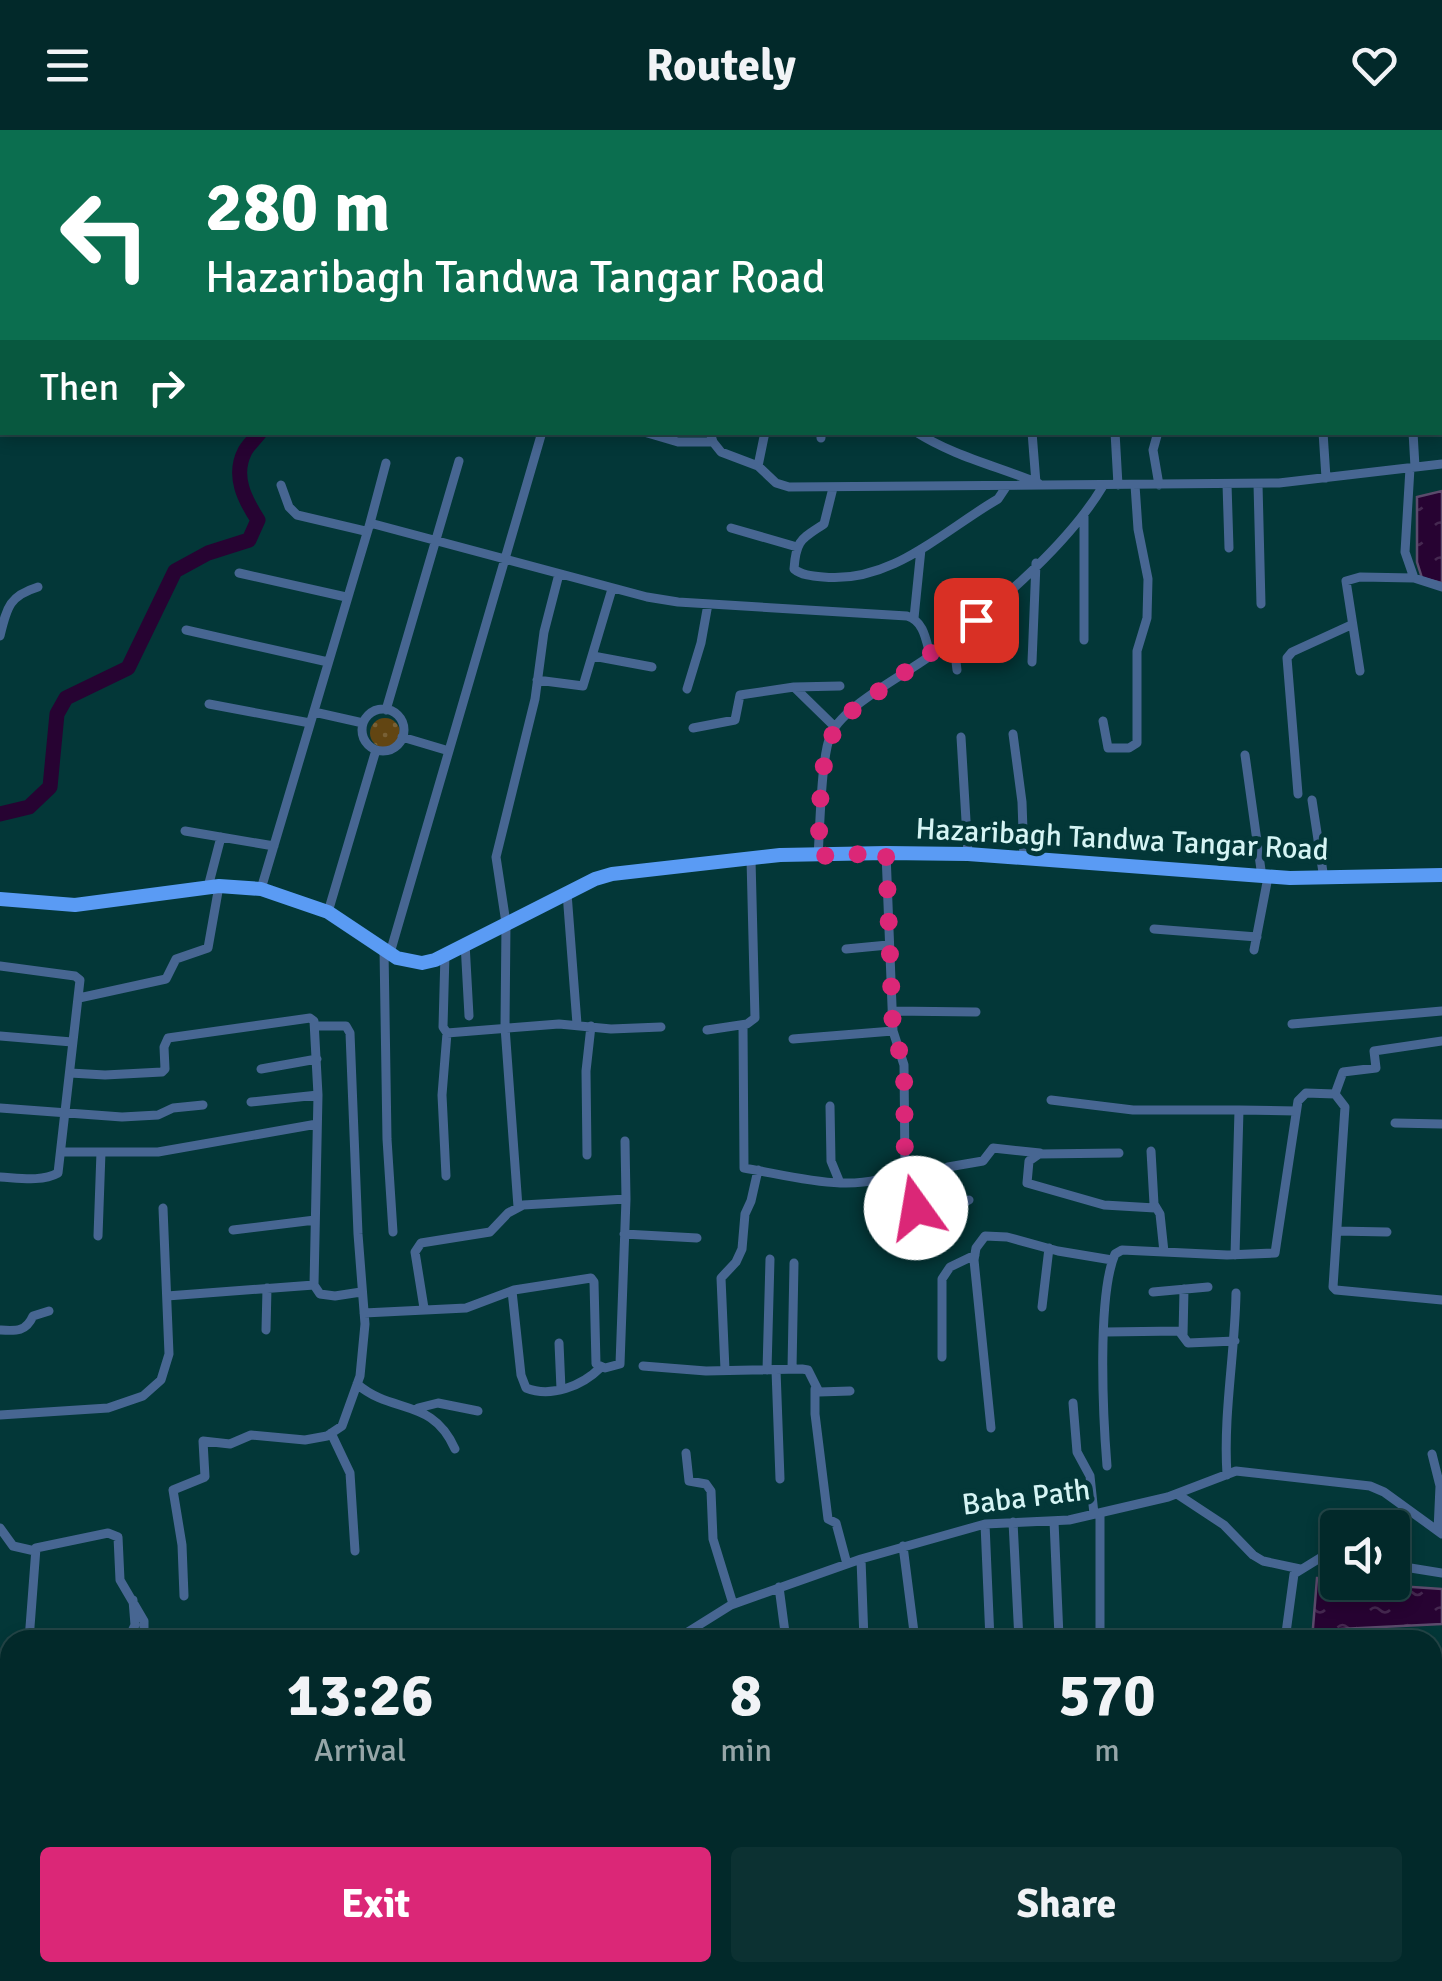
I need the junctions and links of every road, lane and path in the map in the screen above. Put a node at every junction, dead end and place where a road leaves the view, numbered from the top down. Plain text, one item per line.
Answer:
1 (541, 435) edge
2 (654, 435) edge
3 (765, 435) edge
4 (921, 435) edge
5 (1033, 435) edge
6 (1115, 435) edge
7 (1157, 435) edge
8 (1323, 435) edge
9 (1413, 435) edge
10 (712, 437) edge
11 (459, 461) dead end
12 (386, 463) dead end
13 (1442, 464) edge
14 (758, 466) junction
15 (1413, 468) junction
16 (1326, 478) junction
17 (1041, 484) junction
18 (1227, 484) junction
19 (1258, 484) junction
20 (280, 485) dead end
21 (1160, 485) junction
22 (1103, 486) junction
23 (1118, 486) junction
24 (1135, 486) junction
25 (1006, 487) junction
26 (833, 488) junction
27 (1084, 516) junction
28 (367, 527) junction
29 (731, 528) dead end
30 (436, 540) junction
31 (798, 547) junction
32 (1229, 548) dead end
33 (920, 549) junction
34 (507, 558) junction
35 (1036, 564) junction
36 (240, 573) dead end
37 (559, 574) junction
38 (1414, 578) junction
39 (1442, 586) edge
40 (38, 587) dead end
41 (612, 589) junction
42 (346, 597) junction
43 (708, 604) junction
44 (1261, 604) dead end
45 (914, 618) junction
46 (1352, 625) junction
47 (186, 630) dead end
48 (0, 636) edge
49 (953, 638) junction
50 (1084, 640) dead end
51 (593, 656) junction
52 (930, 656) junction
53 (328, 662) junction
54 (1032, 662) dead end
55 (652, 667) dead end
56 (957, 670) dead end
57 (1360, 671) dead end
58 (537, 680) junction
59 (840, 686) dead end
60 (794, 688) junction
61 (686, 689) dead end
62 (209, 704) dead end
63 (386, 710) junction
64 (312, 718) junction
65 (1104, 722) dead end
66 (363, 723) junction
67 (693, 728) dead end
68 (834, 728) junction
69 (1013, 734) dead end
70 (402, 737) junction
71 (961, 737) dead end
72 (376, 750) junction
73 (449, 752) junction
74 (1244, 755) dead end
75 (1298, 794) dead end
76 (1312, 800) dead end
77 (184, 831) dead end
78 (221, 837) junction
79 (274, 846) junction
80 (886, 853) junction
81 (968, 854) junction
82 (818, 856) junction
83 (751, 859) junction
84 (1024, 860) junction
85 (1442, 875) edge
86 (1265, 877) junction
87 (1324, 879) junction
88 (213, 887) junction
89 (262, 889) junction
90 (567, 893) junction
91 (0, 900) edge
92 (328, 912) junction
93 (506, 923) junction
94 (1154, 929) dead end
95 (1257, 937) junction
96 (465, 943) junction
97 (888, 945) junction
98 (846, 949) dead end
99 (1254, 950) dead end
100 (387, 951) junction
101 (445, 954) junction
102 (0, 966) edge
103 (79, 998) junction
104 (892, 1011) junction
105 (1442, 1011) edge
106 (976, 1012) dead end
107 (469, 1016) dead end
108 (577, 1024) junction
109 (1292, 1024) dead end
110 (743, 1025) junction
111 (314, 1026) junction
112 (591, 1026) junction
113 (505, 1027) junction
114 (661, 1027) dead end
115 (707, 1030) dead end
116 (893, 1032) junction
117 (447, 1033) junction
118 (0, 1036) edge
119 (793, 1039) dead end
120 (1442, 1041) edge
121 (72, 1042) junction
122 (318, 1059) junction
123 (262, 1069) dead end
124 (70, 1073) junction
125 (318, 1094) junction
126 (1335, 1094) junction
127 (1051, 1100) dead end
128 (250, 1102) dead end
129 (203, 1105) dead end
130 (830, 1106) dead end
131 (0, 1108) edge
132 (1239, 1110) junction
133 (1296, 1111) junction
134 (64, 1114) junction
135 (1395, 1123) dead end
136 (317, 1124) junction
137 (1442, 1124) edge
138 (625, 1141) dead end
139 (61, 1152) junction
140 (102, 1152) junction
141 (1120, 1152) dead end
142 (1151, 1152) dead end
143 (1043, 1153) junction
144 (587, 1154) dead end
145 (948, 1167) dead end
146 (905, 1169) junction
147 (758, 1170) junction
148 (446, 1176) dead end
149 (0, 1177) edge
150 (840, 1183) junction
151 (626, 1199) junction
152 (968, 1200) dead end
153 (518, 1206) junction
154 (163, 1208) dead end
155 (1156, 1208) junction
156 (315, 1220) junction
157 (233, 1230) dead end
158 (1337, 1231) junction
159 (394, 1232) dead end
160 (1387, 1232) dead end
161 (624, 1234) junction
162 (98, 1236) dead end
163 (697, 1238) dead end
164 (1049, 1248) junction
165 (1164, 1252) junction
166 (975, 1255) junction
167 (1236, 1255) junction
168 (770, 1259) dead end
169 (1112, 1260) junction
170 (794, 1263) dead end
171 (314, 1284) junction
172 (1208, 1287) dead end
173 (266, 1288) junction
174 (1184, 1289) junction
175 (512, 1291) junction
176 (361, 1292) junction
177 (1152, 1292) dead end
178 (1236, 1293) dead end
179 (167, 1296) junction
180 (1442, 1300) edge
181 (1042, 1307) dead end
182 (424, 1308) junction
183 (49, 1311) dead end
184 (364, 1313) junction
185 (0, 1330) edge
186 (266, 1330) dead end
187 (1106, 1332) junction
188 (1183, 1336) junction
189 (1235, 1341) junction
190 (560, 1343) dead end
191 (942, 1358) dead end
192 (643, 1366) dead end
193 (600, 1368) junction
194 (792, 1369) junction
195 (725, 1370) junction
196 (772, 1370) junction
197 (357, 1384) junction
198 (560, 1388) junction
199 (815, 1390) junction
200 (850, 1391) dead end
201 (1072, 1403) dead end
202 (416, 1408) junction
203 (478, 1410) dead end
204 (0, 1415) edge
205 (991, 1428) dead end
206 (331, 1434) junction
207 (455, 1448) dead end
208 (686, 1454) dead end
209 (1432, 1454) dead end
210 (1107, 1466) dead end
211 (1227, 1475) junction
212 (780, 1479) dead end
213 (1176, 1494) junction
214 (1097, 1514) junction
215 (1054, 1521) junction
216 (1013, 1522) junction
217 (985, 1524) junction
218 (0, 1528) edge
219 (1440, 1532) edge
220 (903, 1546) junction
221 (34, 1551) junction
222 (355, 1551) dead end
223 (1320, 1558) edge
224 (861, 1559) junction
225 (847, 1564) junction
226 (1410, 1568) edge
227 (1300, 1569) junction
228 (1442, 1573) edge
229 (779, 1588) junction
230 (184, 1596) dead end
231 (133, 1597) junction
232 (734, 1604) junction
233 (693, 1627) junction
234 (29, 1630) edge
235 (133, 1630) edge
236 (144, 1630) edge
237 (689, 1630) edge
238 (694, 1630) edge
239 (785, 1630) edge
240 (864, 1630) edge
241 (913, 1630) edge
242 (990, 1630) edge
243 (1019, 1630) edge
244 (1059, 1630) edge
245 (1100, 1630) edge
246 (1286, 1630) edge

1 - 34 street
2 - 10 street
3 - 14 street
4 - 17 street
5 - 17 street
6 - 23 street
7 - 21 street
8 - 16 street
9 - 15 street
10 - 14 street
11 - 30 street
12 - 28 street
13 - 15 street
14 - 26 street
15 - 16 street
15 - 38 street
16 - 19 street
17 - 22 street
17 - 25 street
18 - 19 street
18 - 21 street
18 - 32 street
19 - 44 street
20 - 28 street
21 - 24 street
22 - 23 street
22 - 27 street
23 - 24 street
24 - 65 street
25 - 26 street
25 - 33 street
26 - 31 street
27 - 35 street
27 - 50 street
28 - 30 street
28 - 42 street
29 - 31 street
30 - 34 street
30 - 63 street
31 - 33 street
33 - 45 street
34 - 37 street
34 - 73 street
35 - 49 street
35 - 54 street
36 - 42 street
37 - 41 street
37 - 58 street
38 - 39 street
38 - 46 street
40 - 48 street
41 - 43 street
41 - 51 street
42 - 53 street
43 - 45 street
43 - 61 street
45 - 52 street
46 - 57 street
46 - 75 street
47 - 53 street
49 - 52 street
49 - 56 street
51 - 55 street
51 - 58 street
52 - 68 street
53 - 64 street
58 - 93 street
59 - 60 street
60 - 67 street
60 - 68 street
62 - 64 street
63 - 66 street
63 - 70 street
64 - 66 street
64 - 79 street
66 - 72 street
68 - 82 street
69 - 84 street
70 - 72 street
70 - 73 street
71 - 81 street
72 - 92 street
73 - 100 street
74 - 86 street
76 - 87 street
77 - 78 street
78 - 79 street
78 - 88 street
79 - 89 street
80 - 81 main road, Hazaribagh Tandwa Tangar Road
80 - 82 main road, Hazaribagh Tandwa Tangar Road
80 - 97 street
81 - 84 main road, Hazaribagh Tandwa Tangar Road
82 - 83 main road, Hazaribagh Tandwa Tangar Road
83 - 90 main road, Hazaribagh Tandwa Tangar Road
83 - 110 street
84 - 86 main road, Hazaribagh Tandwa Tangar Road
85 - 87 main road, Hazaribagh Tandwa Tangar Road
86 - 87 main road, Hazaribagh Tandwa Tangar Road
86 - 95 street
88 - 89 main road, Hazaribagh Tandwa Tangar Road
88 - 91 main road, Hazaribagh Tandwa Tangar Road
88 - 103 street
89 - 92 main road, Hazaribagh Tandwa Tangar Road
90 - 93 main road, Hazaribagh Tandwa Tangar Road
90 - 108 street
92 - 100 main road, Hazaribagh Tandwa Tangar Road
93 - 96 main road, Hazaribagh Tandwa Tangar Road
93 - 113 street
94 - 95 street
95 - 99 street
96 - 101 main road, Hazaribagh Tandwa Tangar Road
96 - 107 street
97 - 98 street
97 - 104 street
100 - 101 main road, Hazaribagh Tandwa Tangar Road
100 - 159 street
101 - 117 street
102 - 103 street
103 - 121 street
104 - 106 street
104 - 116 street
105 - 109 street
108 - 112 street
108 - 113 street
110 - 115 street
110 - 147 street
111 - 122 street
111 - 124 street
111 - 176 street
112 - 114 street
112 - 144 street
113 - 117 street
113 - 153 street
116 - 119 street
116 - 146 street
117 - 148 street
118 - 121 street
120 - 126 street
121 - 124 street
122 - 123 street
122 - 125 street
124 - 134 street
125 - 128 street
125 - 136 street
126 - 133 street
126 - 158 street
127 - 132 street
129 - 134 street
130 - 150 street
131 - 134 street
132 - 133 street
132 - 167 street
133 - 167 street
134 - 139 street
135 - 137 street
136 - 140 street
136 - 156 street
138 - 151 street
139 - 140 street
139 - 149 street
140 - 162 street
141 - 143 street
142 - 155 street
143 - 145 street
143 - 155 street
146 - 150 street
146 - 152 street
147 - 150 street
147 - 195 street
151 - 153 street
151 - 161 street
153 - 182 street
154 - 179 street
155 - 165 street
156 - 157 street
156 - 171 street
158 - 160 street
158 - 180 street
161 - 163 street
161 - 193 street
164 - 166 street
164 - 169 street
164 - 181 street
165 - 167 street
165 - 169 street
166 - 191 street
166 - 205 street
168 - 196 street
169 - 187 street
170 - 194 street
171 - 173 street
171 - 176 street
172 - 174 street
173 - 179 street
173 - 186 street
174 - 177 street
174 - 188 street
175 - 182 street
175 - 193 street
175 - 198 street
176 - 184 street
178 - 189 street
179 - 204 street
182 - 184 street
183 - 185 street
184 - 197 street
187 - 188 street
187 - 210 street
188 - 189 street
189 - 211 street
190 - 198 street
192 - 195 street
193 - 198 street
194 - 196 street
194 - 199 street
195 - 196 street
196 - 212 street
197 - 202 street
197 - 206 street
199 - 200 street
199 - 225 street
201 - 214 street
202 - 203 street
202 - 207 street
206 - 222 street
206 - 230 street
208 - 232 street
209 - 219 street
211 - 213 street, Baba Path
211 - 219 street, Baba Path
213 - 214 street, Baba Path
213 - 227 street
214 - 215 street, Baba Path
214 - 245 street
215 - 216 street, Baba Path
215 - 244 street
216 - 217 street, Baba Path
216 - 243 street
217 - 220 street, Baba Path
217 - 242 street
218 - 221 street
220 - 224 street, Baba Path
220 - 241 street
221 - 231 street
221 - 234 street
223 - 227 street
224 - 225 street, Baba Path
224 - 240 street
225 - 229 street, Baba Path
226 - 228 street
227 - 246 street
229 - 232 street, Baba Path
229 - 239 street
231 - 235 street
231 - 236 street
232 - 233 street, Baba Path
233 - 237 street, Baba Path
233 - 238 street

